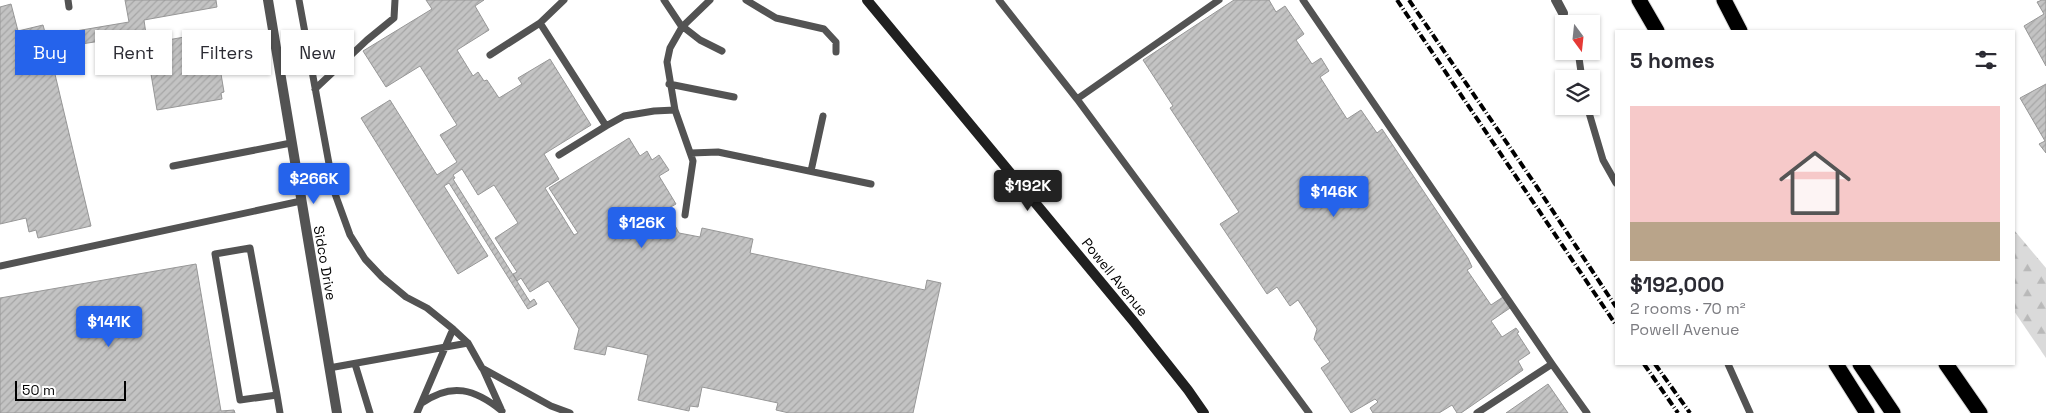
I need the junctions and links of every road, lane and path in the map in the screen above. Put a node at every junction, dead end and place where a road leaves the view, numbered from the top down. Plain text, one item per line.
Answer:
1 (268, 0) edge
2 (299, 0) edge
3 (395, 0) edge
4 (564, 0) edge
5 (664, 0) edge
6 (710, 0) edge
7 (746, 0) edge
8 (867, 0) edge
9 (999, 0) edge
10 (1219, 0) edge
11 (1302, 0) edge
12 (1556, 0) edge
13 (1632, 0) edge
14 (1639, 0) edge
15 (1724, 0) edge
16 (1563, 13) edge
17 (540, 23) junction
18 (682, 26) junction
19 (1647, 30) edge
20 (1656, 30) edge
21 (1739, 30) edge
22 (722, 51) dead end
23 (836, 52) dead end
24 (490, 55) dead end
25 (669, 84) junction
26 (315, 89) junction
27 (734, 96) dead end
28 (1077, 100) junction
29 (675, 110) junction
30 (1590, 115) edge
31 (823, 116) dead end
32 (606, 126) junction
33 (291, 142) junction
34 (691, 153) junction
35 (559, 155) dead end
36 (173, 166) dead end
37 (811, 171) junction
38 (1615, 181) edge
39 (871, 184) dead end
40 (301, 201) junction
41 (685, 215) dead end
42 (0, 266) edge
43 (453, 329) junction
44 (468, 343) junction
45 (445, 348) junction
46 (355, 364) junction
47 (1552, 364) junction
48 (1728, 365) edge
49 (1837, 365) edge
50 (1861, 365) edge
51 (1947, 365) edge
52 (329, 368) junction
53 (482, 368) junction
54 (277, 395) junction
55 (422, 403) junction
56 (552, 409) edge
57 (502, 412) edge
58 (280, 413) edge
59 (337, 413) edge
60 (370, 413) edge
61 (417, 413) edge
62 (570, 413) edge
63 (1204, 413) edge
64 (1309, 413) edge
65 (1476, 413) edge
66 (1587, 413) edge
67 (1750, 413) edge
68 (1867, 413) edge
69 (1893, 413) edge
70 (1980, 413) edge

1 - 33 street, Sidco Drive
2 - 26 lane
3 - 26 lane
4 - 17 lane
5 - 18 lane
6 - 18 lane
7 - 23 lane
8 - 63 main road, Powell Avenue
9 - 28 lane
10 - 28 lane
11 - 47 lane
12 - 16 street
13 - 19 highway
14 - 20 highway
15 - 21 highway
17 - 24 lane
17 - 32 lane
18 - 22 lane
18 - 25 lane
25 - 27 lane
25 - 29 lane
26 - 43 lane
28 - 64 lane
29 - 32 lane
29 - 34 lane
30 - 38 lane
31 - 37 lane
32 - 35 lane
33 - 36 lane
33 - 40 street, Sidco Drive
34 - 37 lane
34 - 41 lane
37 - 39 lane
40 - 42 lane
40 - 52 street, Sidco Drive
43 - 44 lane
43 - 45 lane
44 - 45 lane
44 - 53 lane
45 - 46 lane
45 - 55 lane
46 - 52 lane
46 - 60 lane
47 - 65 lane
47 - 66 lane
48 - 67 lane
49 - 68 highway
50 - 69 highway
51 - 70 highway
52 - 59 street, Sidco Drive
53 - 56 lane
53 - 57 lane
54 - 54 lane
54 - 58 lane
55 - 57 lane
55 - 61 lane
56 - 62 lane

